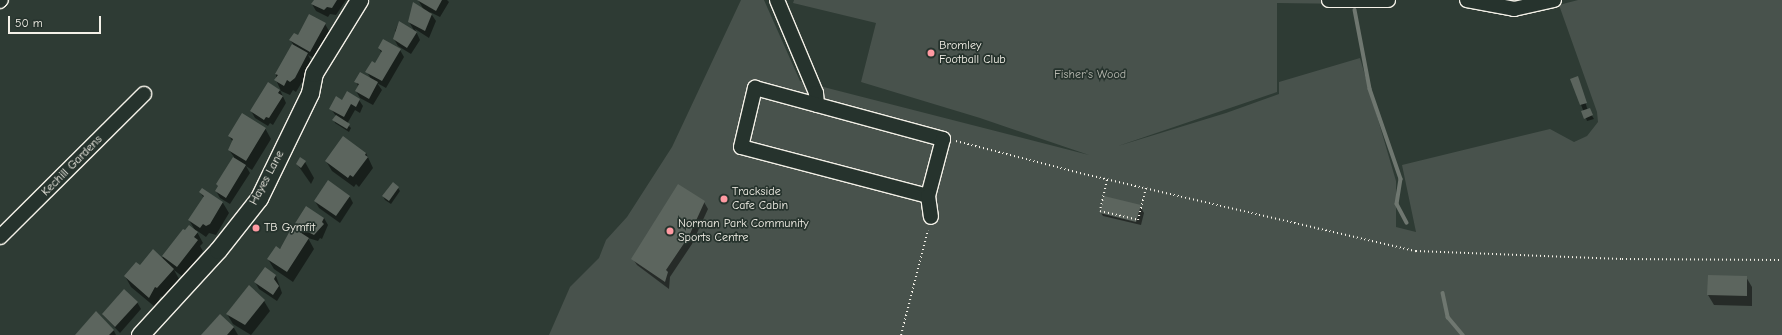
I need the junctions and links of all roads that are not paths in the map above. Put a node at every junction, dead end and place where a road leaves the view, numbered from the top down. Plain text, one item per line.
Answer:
1 (359, 0) edge
2 (777, 0) edge
3 (1329, 0) edge
4 (1388, 0) edge
5 (1467, 0) edge
6 (1554, 0) edge
7 (144, 94) dead end
8 (817, 105) junction
9 (928, 196) junction
10 (931, 217) road end
11 (0, 237) edge
12 (140, 335) edge

1 - 12 main road, Hayes Lane
2 - 8 street
3 - 4 street
5 - 6 street
7 - 11 street, Kechill Gardens
8 - 9 street
8 - 9 street
9 - 10 street

